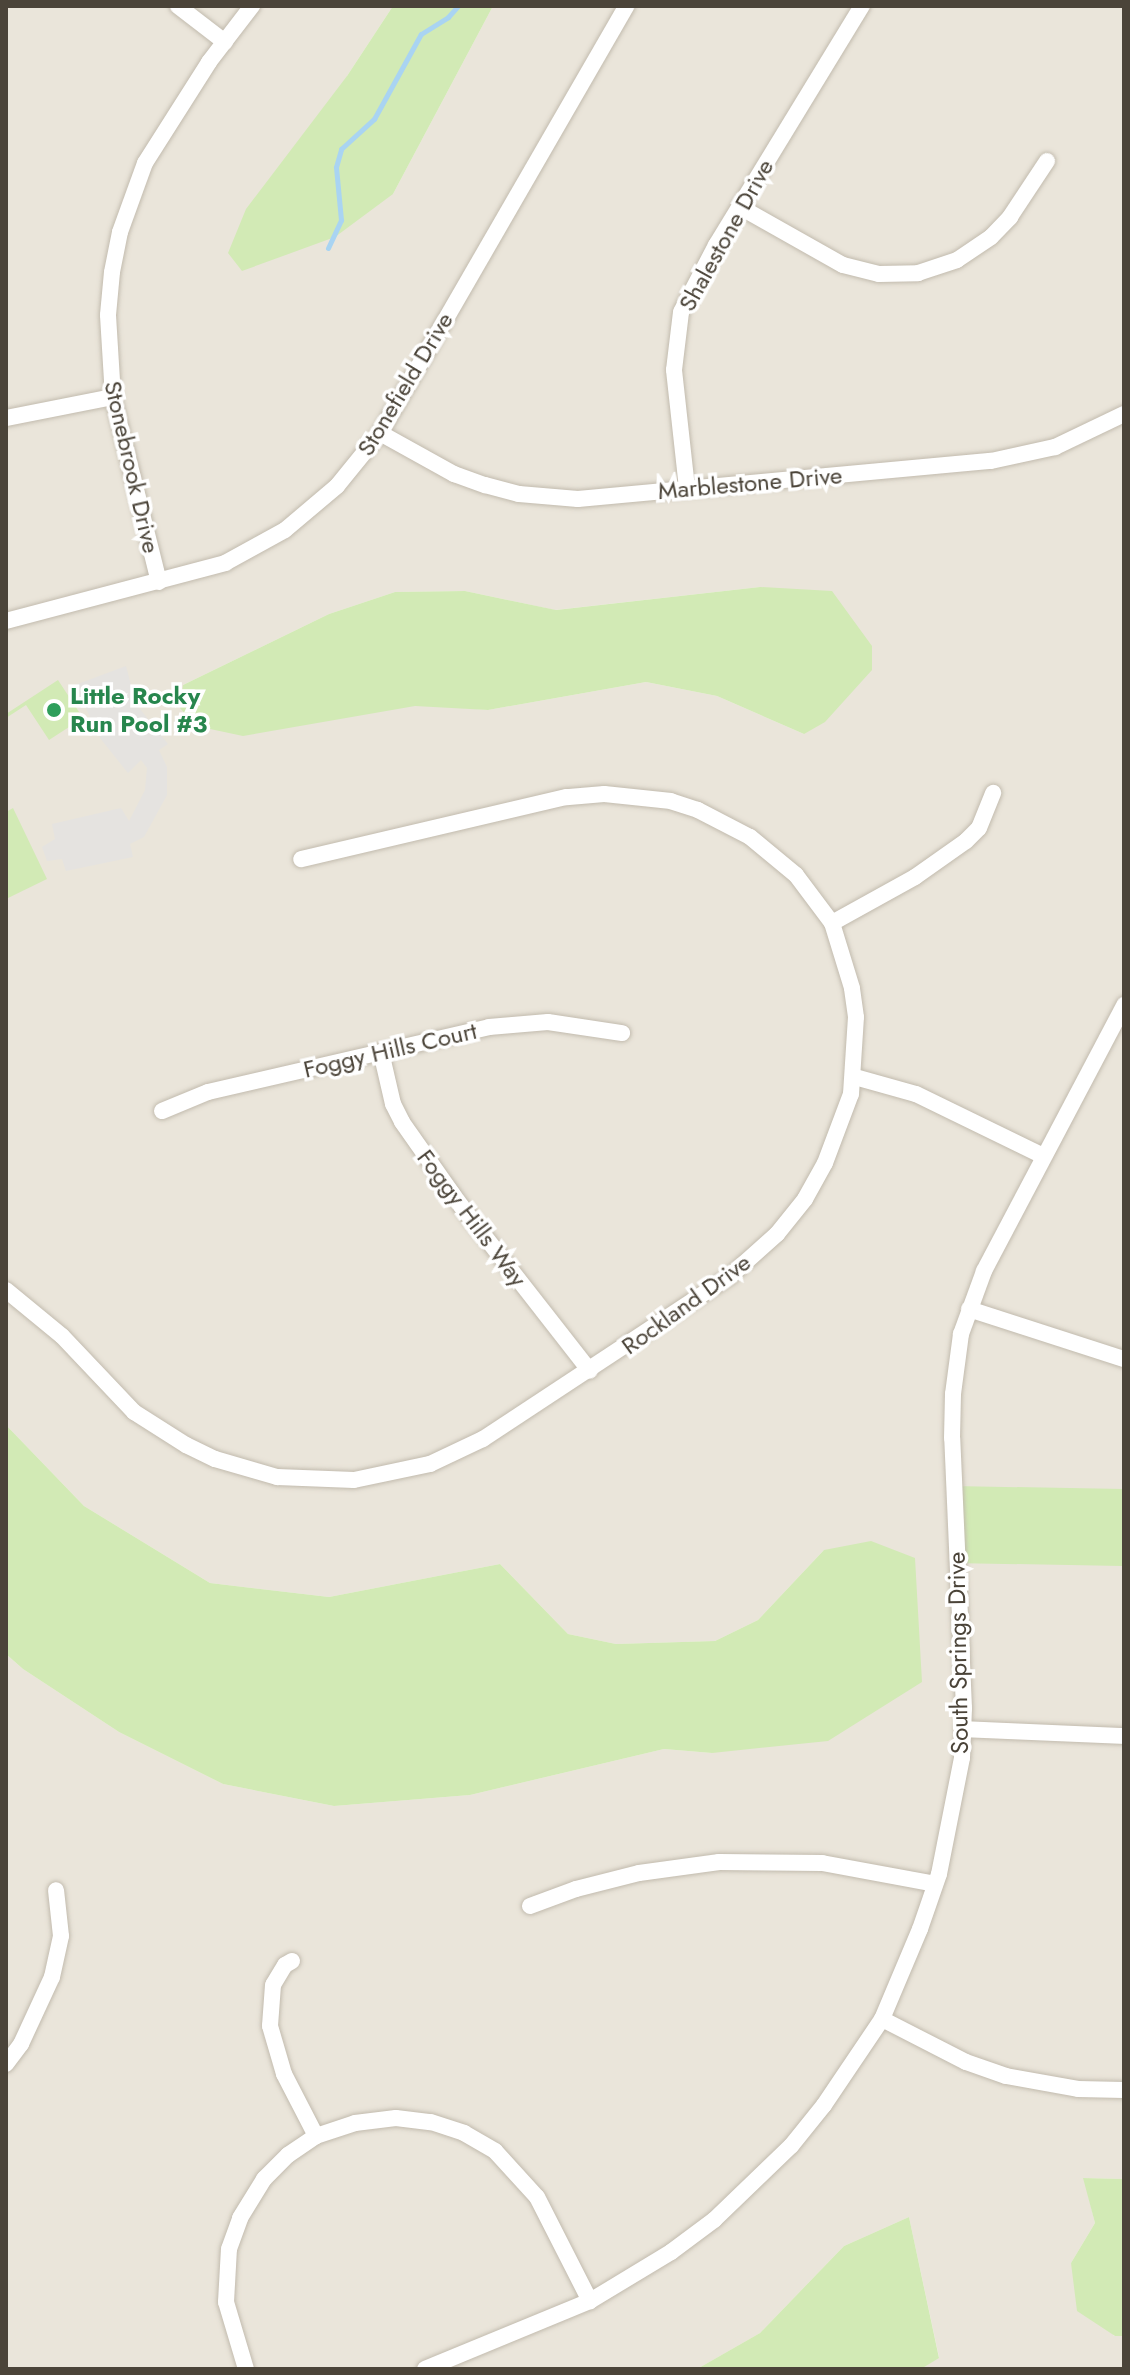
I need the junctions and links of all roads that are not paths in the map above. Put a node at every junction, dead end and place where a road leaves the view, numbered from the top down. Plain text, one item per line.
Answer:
1 (178, 6) edge
2 (252, 6) edge
3 (627, 6) edge
4 (862, 6) edge
5 (225, 42) junction
6 (1047, 161) dead end
7 (740, 207) junction
8 (113, 397) junction
9 (1124, 414) edge
10 (6, 418) edge
11 (380, 433) junction
12 (687, 488) junction
13 (159, 582) junction
14 (6, 621) edge
15 (993, 793) dead end
16 (301, 859) dead end
17 (832, 923) junction
18 (1124, 1005) edge
19 (622, 1033) dead end
20 (381, 1052) junction
21 (855, 1077) junction
22 (162, 1111) dead end
23 (1043, 1156) junction
24 (6, 1290) edge
25 (969, 1309) junction
26 (1124, 1359) edge
27 (590, 1371) junction
28 (963, 1729) junction
29 (1124, 1736) edge
30 (935, 1884) junction
31 (56, 1890) dead end
32 (530, 1906) dead end
33 (292, 1961) dead end
34 (882, 2019) junction
35 (6, 2064) edge
36 (1124, 2090) edge
37 (316, 2136) junction
38 (590, 2301) junction
39 (246, 2369) edge
40 (425, 2369) edge

1 - 5 street
2 - 5 street, Stonebrook Drive
3 - 11 street, Stonefield Drive
4 - 7 street, Shalestone Drive
5 - 8 street, Stonebrook Drive
6 - 7 street
7 - 12 street, Shalestone Drive
8 - 10 street
8 - 13 street, Stonebrook Drive
9 - 12 street, Marblestone Drive
11 - 12 street, Marblestone Drive
11 - 13 street, Stonefield Drive
13 - 14 street, Stonefield Drive
15 - 17 street
16 - 17 street, Rockland Drive
17 - 21 street, Rockland Drive
18 - 23 street, South Springs Drive
19 - 20 street, Foggy Hills Court
20 - 22 street, Foggy Hills Court
20 - 27 street, Foggy Hills Way
21 - 23 street
21 - 27 street, Rockland Drive
23 - 25 street, South Springs Drive
24 - 27 street, Rockland Drive
25 - 26 street
25 - 28 street, South Springs Drive
28 - 29 street
28 - 30 street, South Springs Drive
30 - 32 street
30 - 34 street, South Springs Drive
31 - 35 street
33 - 37 street
34 - 36 street
34 - 38 street, South Springs Drive
37 - 38 street
37 - 39 street
38 - 40 street, South Springs Drive

